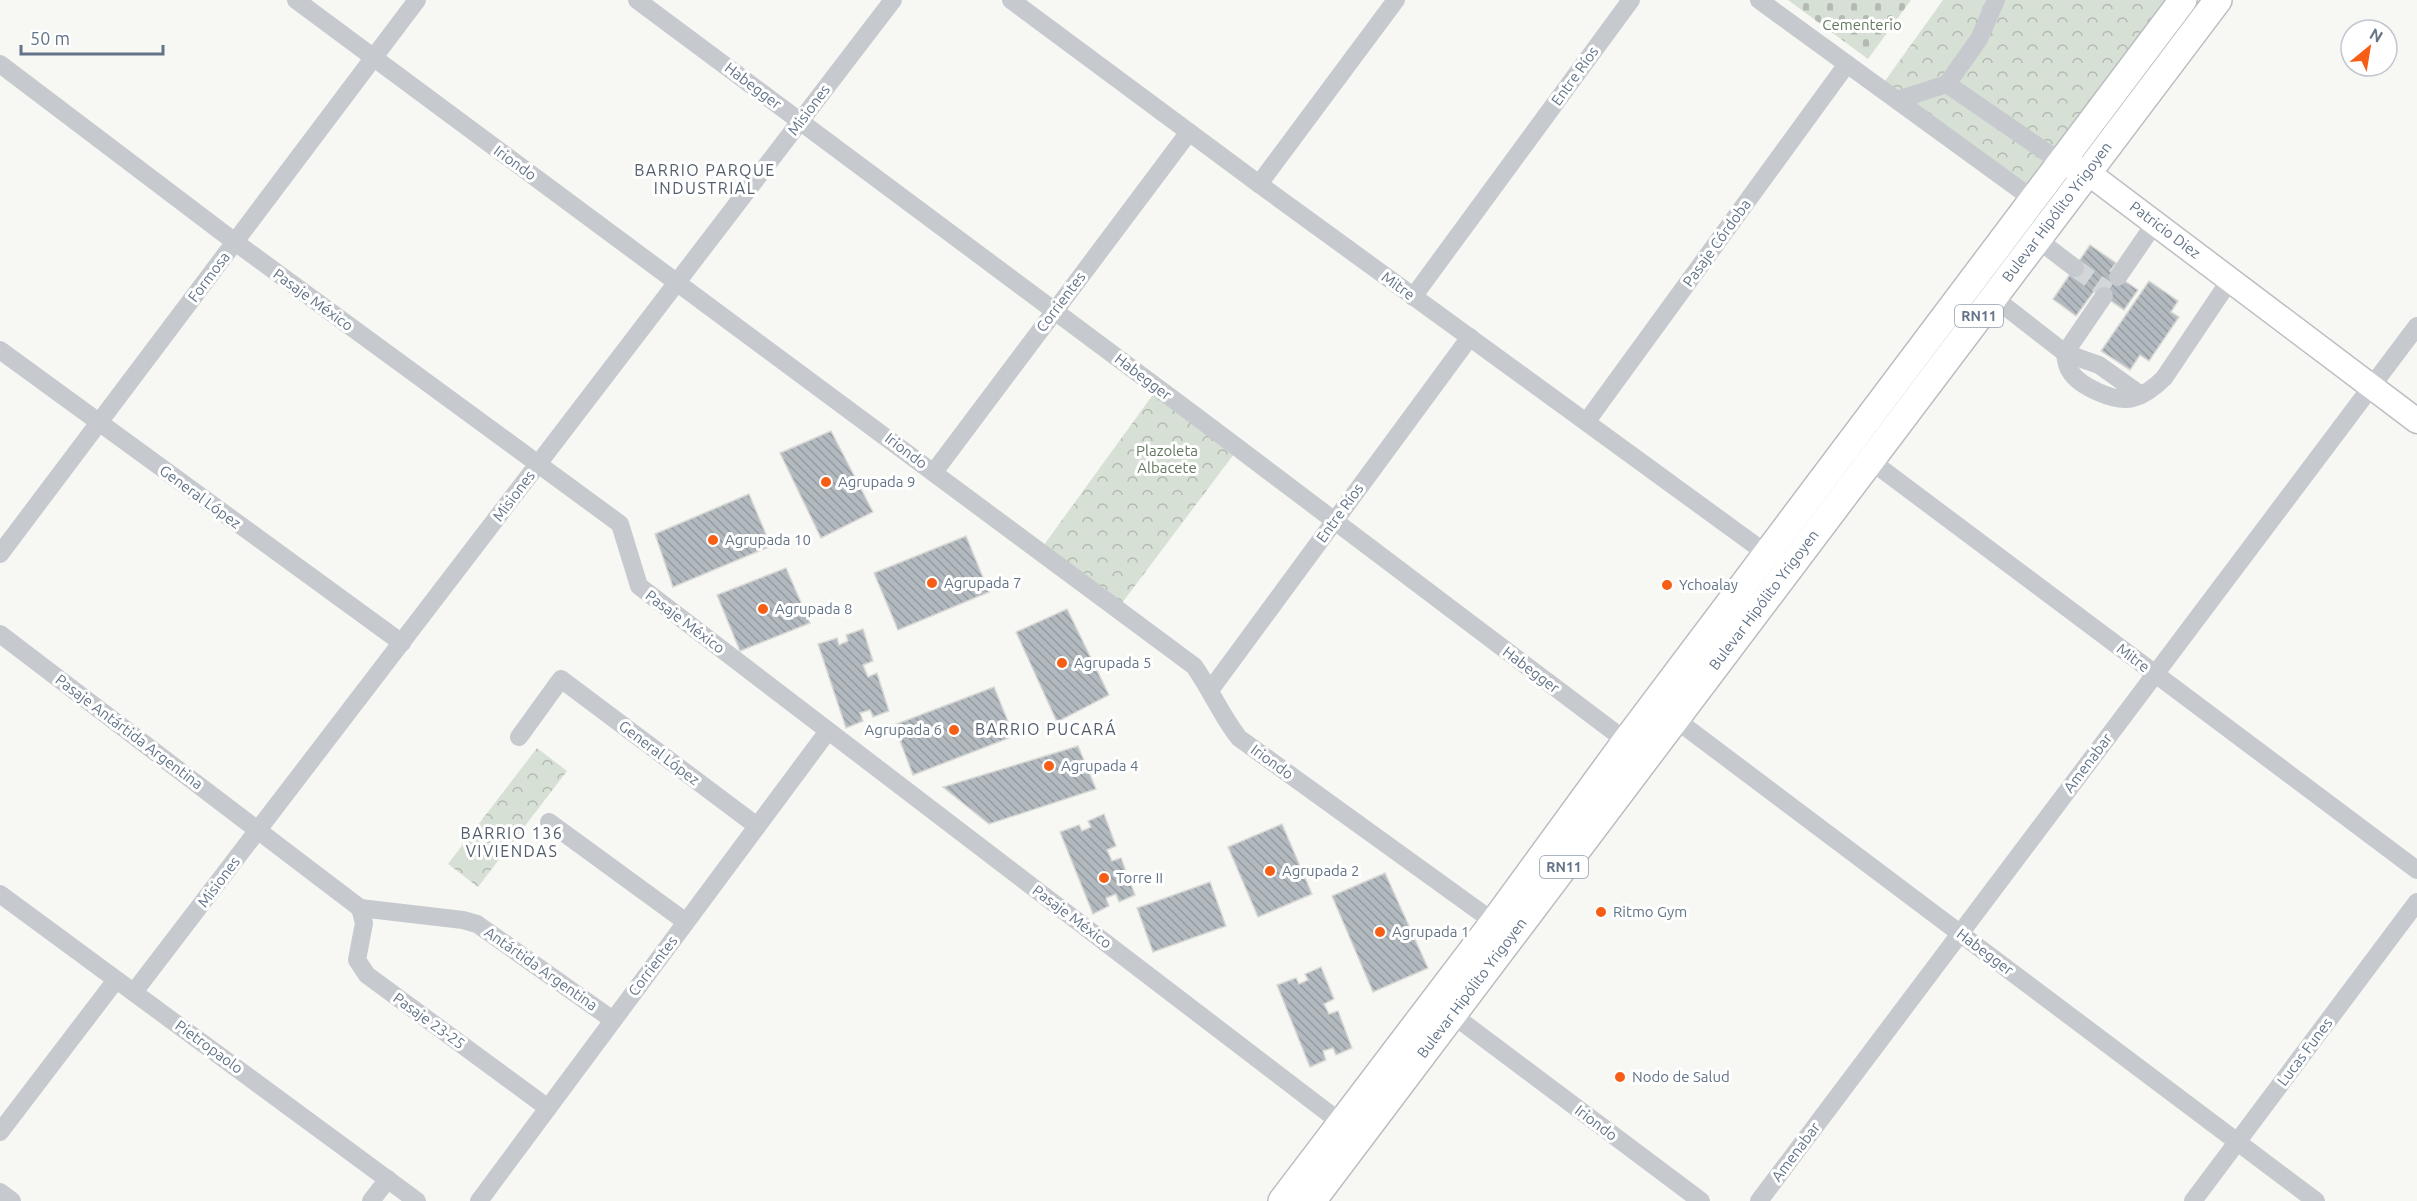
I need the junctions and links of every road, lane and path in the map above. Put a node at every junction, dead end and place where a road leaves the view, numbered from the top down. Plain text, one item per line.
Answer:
1 (296, 0) edge
2 (417, 0) edge
3 (637, 0) edge
4 (893, 0) edge
5 (1011, 0) edge
6 (1396, 0) edge
7 (1631, 0) edge
8 (1759, 0) edge
9 (1996, 0) edge
10 (2182, 0) edge
11 (2218, 0) edge
12 (373, 58) junction
13 (0, 64) edge
14 (1847, 64) junction
15 (1947, 84) junction
16 (1897, 100) junction
17 (801, 121) junction
18 (1189, 132) junction
19 (2062, 163) junction
20 (2087, 172) junction
21 (1258, 184) junction
22 (2034, 200) junction
23 (2155, 223) junction
24 (2037, 239) junction
25 (235, 242) junction
26 (2075, 267) tunnel mouth
27 (2118, 277) dead end
28 (2230, 280) junction
29 (677, 282) junction
30 (2104, 296) dead end
31 (1413, 297) junction
32 (1993, 297) junction
33 (1055, 311) junction
34 (2417, 326) edge
35 (1470, 337) junction
36 (0, 350) edge
37 (2065, 353) junction
38 (2371, 387) junction
39 (1587, 421) junction
40 (2417, 421) edge
41 (98, 423) junction
42 (1860, 452) junction
43 (538, 464) junction
44 (934, 472) junction
45 (1333, 522) junction
46 (0, 554) edge
47 (1778, 561) junction
48 (0, 634) edge
49 (402, 643) junction
50 (2155, 674) junction
51 (1211, 689) junction
52 (1665, 711) junction
53 (828, 731) junction
54 (519, 736) dead end
55 (1636, 749) junction
56 (549, 822) dead end
57 (757, 826) junction
58 (259, 830) junction
59 (2417, 870) edge
60 (0, 894) edge
61 (2417, 902) edge
62 (360, 908) junction
63 (686, 922) junction
64 (1494, 922) junction
65 (1960, 933) junction
66 (116, 980) junction
67 (134, 992) junction
68 (1443, 1007) junction
69 (613, 1020) junction
70 (548, 1108) junction
71 (1340, 1122) junction
72 (0, 1132) edge
73 (2237, 1142) junction
74 (388, 1179) junction
75 (0, 1192) edge
76 (12, 1201) edge
77 (371, 1201) edge
78 (417, 1201) edge
79 (479, 1201) edge
80 (1282, 1201) edge
81 (1312, 1201) edge
82 (1701, 1201) edge
83 (1759, 1201) edge
84 (2193, 1201) edge
85 (2316, 1201) edge

1 - 12 street, Iriondo
2 - 12 street, Formosa
3 - 17 street, Habegger
4 - 17 street, Misiones
5 - 18 street, Mitre
6 - 21 street
7 - 31 street, Entre Ríos
8 - 14 street
9 - 15 street
10 - 19 highway, Bulevar Hipólito Yrigoyen / RN11
11 - 20 highway, Bulevar Hipólito Yrigoyen / RN11
12 - 25 street, Formosa
12 - 29 street, Iriondo
13 - 25 street, Pasaje México
14 - 16 street
14 - 39 street, Pasaje Córdoba
15 - 16 street
15 - 19 street, Patricio Diez
16 - 22 street
17 - 29 street, Misiones
17 - 33 street, Habegger
18 - 21 street, Mitre
18 - 33 street, Corrientes
19 - 20 main road, Patricio Diez
19 - 22 highway, Bulevar Hipólito Yrigoyen / RN11
20 - 23 main road, Patricio Diez
20 - 24 highway, Bulevar Hipólito Yrigoyen / RN11
21 - 31 street, Mitre
22 - 42 highway, Bulevar Hipólito Yrigoyen / RN11
23 - 27 street
23 - 28 main road, Patricio Diez
24 - 26 street
24 - 32 highway, Bulevar Hipólito Yrigoyen / RN11
25 - 41 street, Formosa
25 - 43 street, Pasaje México
28 - 37 street
28 - 38 main road, Patricio Diez
29 - 43 street, Misiones
29 - 44 street, Iriondo
30 - 37 street
31 - 35 street, Mitre
32 - 37 street
32 - 42 highway, Bulevar Hipólito Yrigoyen / RN11
33 - 44 street, Corrientes
33 - 45 street, Habegger
34 - 38 street, Amenabar
35 - 39 street, Mitre
35 - 45 street, Entre Ríos
36 - 41 street, General López
38 - 40 main road, Patricio Diez
38 - 50 street, Amenabar
39 - 47 street, Mitre
41 - 46 street, Formosa
41 - 49 street, General López
42 - 47 highway, Bulevar Hipólito Yrigoyen / RN11
42 - 50 street, Mitre
43 - 49 street, Misiones
43 - 53 street, Pasaje México
44 - 51 street, Iriondo
45 - 51 street, Entre Ríos
45 - 55 street, Habegger
47 - 52 highway, Bulevar Hipólito Yrigoyen / RN11
48 - 58 street, Pasaje Antártida Argentina
49 - 58 street, Misiones
50 - 59 street, Mitre
50 - 65 street, Amenabar
51 - 64 street, Iriondo
52 - 55 highway, Bulevar Hipólito Yrigoyen / RN11
52 - 65 street, Habegger
53 - 57 street, Corrientes
53 - 71 street, Pasaje México
54 - 57 street, General López
55 - 64 highway, Bulevar Hipólito Yrigoyen / RN11
55 - 68 highway, Bulevar Hipólito Yrigoyen / RN11
56 - 63 street
57 - 63 street, Corrientes
58 - 62 street, Pasaje Antártida Argentina
58 - 67 street, Misiones
60 - 66 street, Pietropaolo
61 - 73 street, Lucas Funes
62 - 69 street, Antártida Argentina
62 - 70 street, Pasaje 23-25
63 - 69 street, Corrientes
64 - 68 highway, Bulevar Hipólito Yrigoyen / RN11
65 - 73 street, Habegger
65 - 83 street, Amenabar
66 - 67 street, Pietropaolo
66 - 72 street
67 - 74 street, Pietropaolo
68 - 71 highway, Bulevar Hipólito Yrigoyen / RN11
68 - 81 highway, Bulevar Hipólito Yrigoyen / RN11
68 - 82 street, Iriondo
69 - 70 street, Corrientes
70 - 79 street, Corrientes
71 - 80 highway, Bulevar Hipólito Yrigoyen / RN11
73 - 84 street, Lucas Funes
73 - 85 street, Habegger
74 - 77 street
74 - 78 street, Pietropaolo
75 - 76 street

